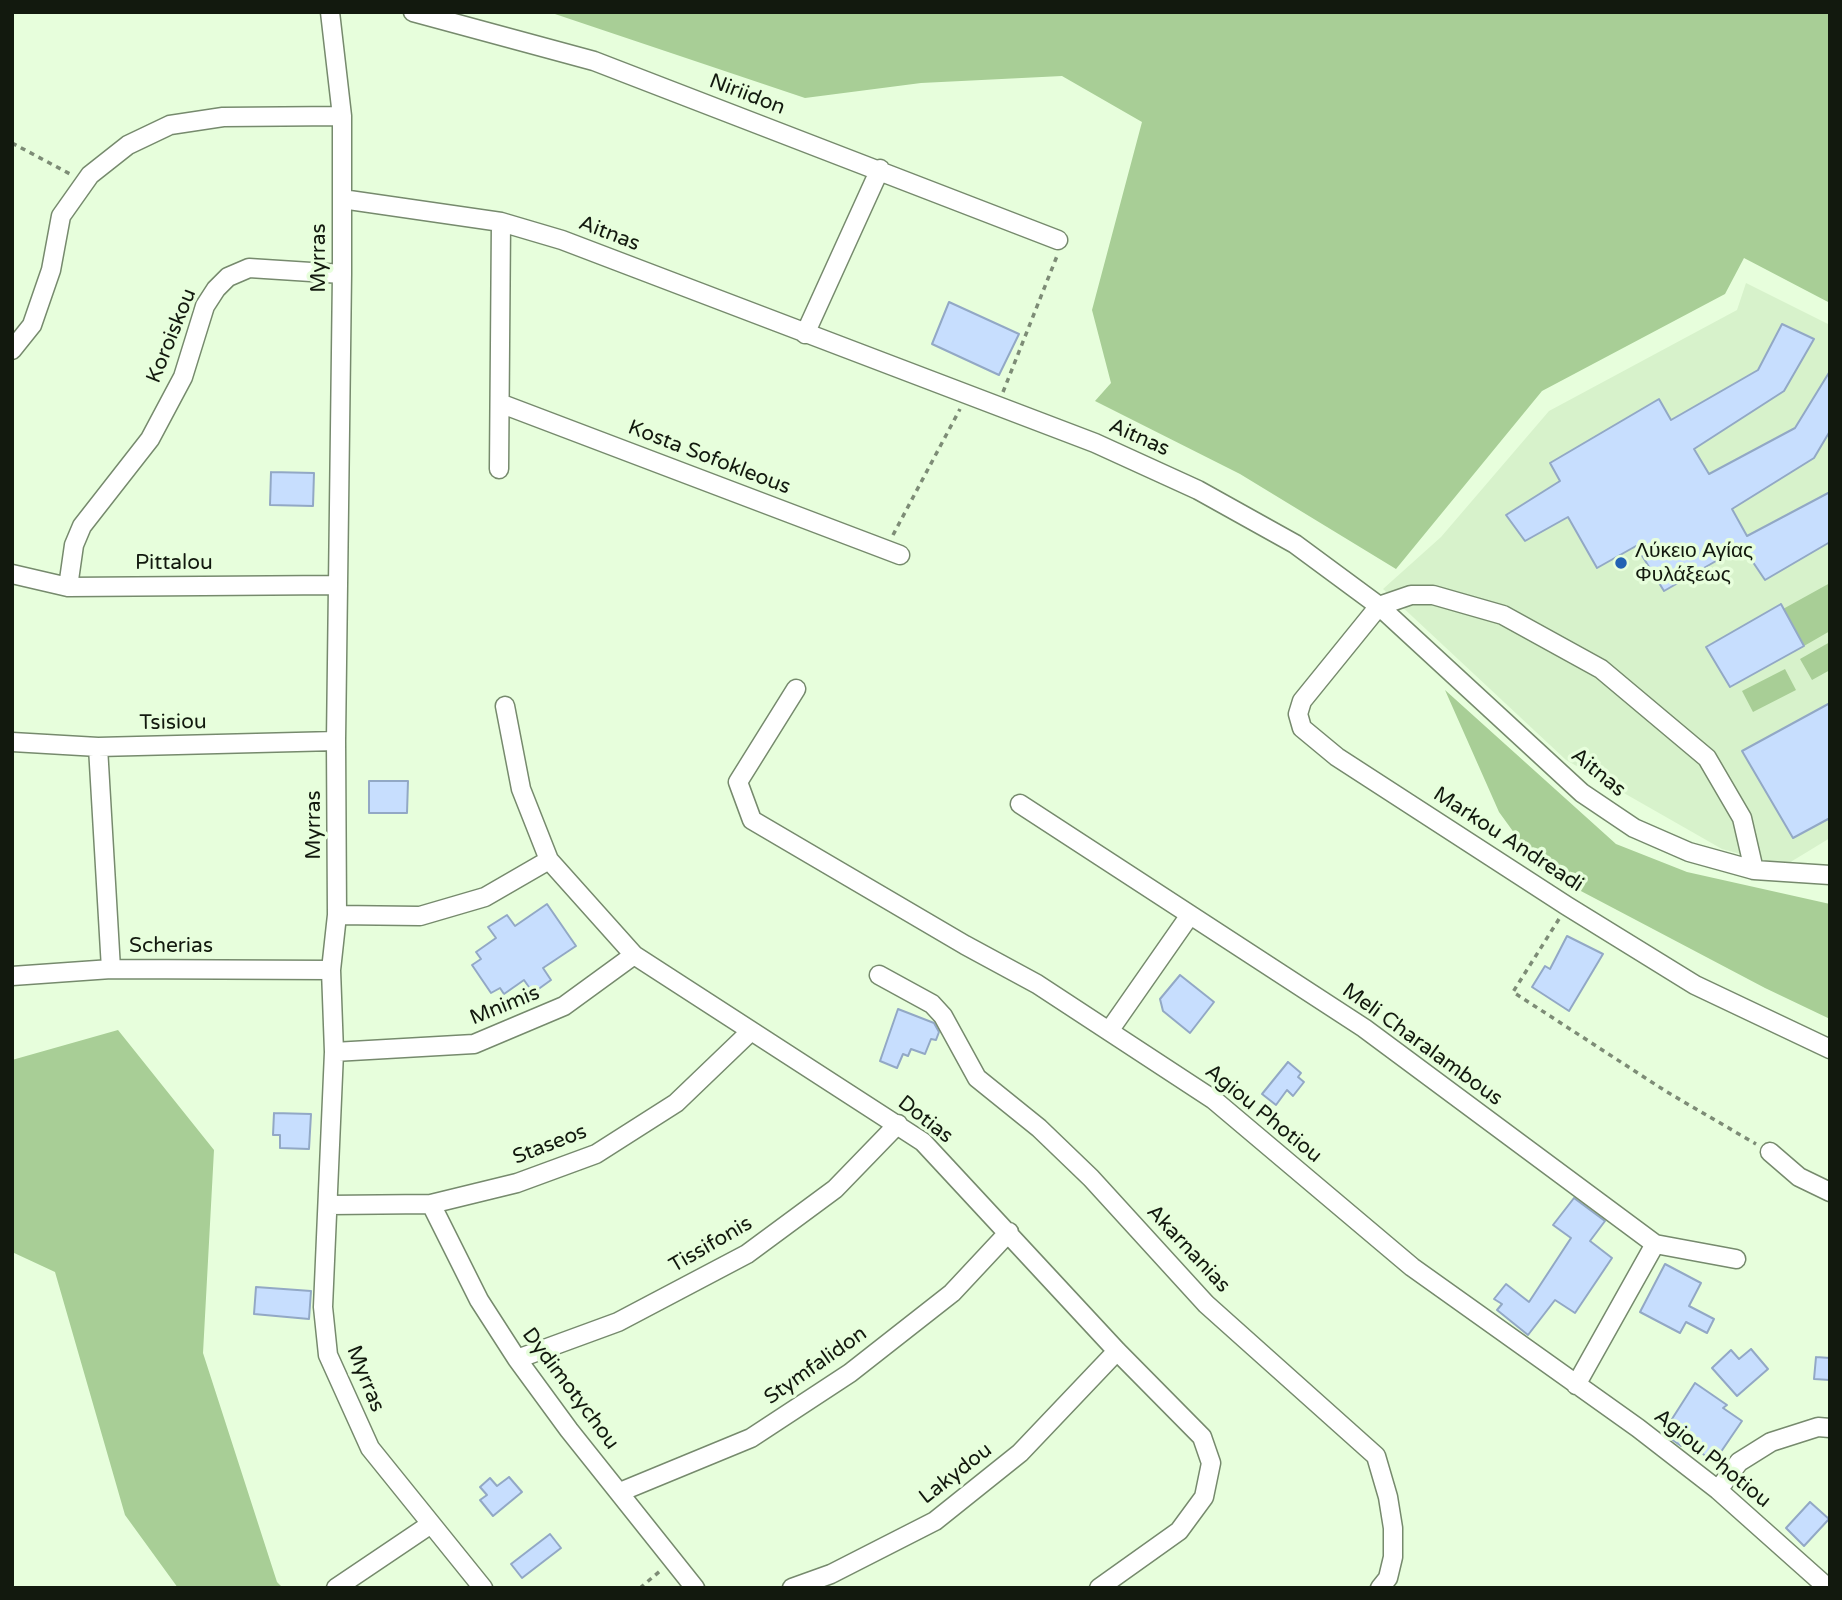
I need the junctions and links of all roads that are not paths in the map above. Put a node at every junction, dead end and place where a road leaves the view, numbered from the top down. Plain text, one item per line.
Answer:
1 (330, 12) edge
2 (413, 12) edge
3 (342, 116) junction
4 (880, 169) junction
5 (342, 199) junction
6 (501, 222) junction
7 (1058, 240) road end
8 (342, 274) junction
9 (805, 334) junction
10 (12, 350) edge
11 (502, 404) junction
12 (499, 468) dead end
13 (893, 552) road end
14 (12, 574) edge
15 (337, 584) junction
16 (68, 587) junction
17 (1379, 606) junction
18 (796, 689) dead end
19 (505, 706) dead end
20 (336, 741) junction
21 (12, 742) edge
22 (98, 747) junction
23 (1020, 804) dead end
24 (549, 859) junction
25 (1754, 870) junction
26 (1830, 875) edge
27 (337, 915) junction
28 (1190, 915) junction
29 (634, 955) junction
30 (111, 969) junction
31 (331, 970) junction
32 (879, 975) dead end
33 (12, 976) edge
34 (1109, 1031) junction
35 (750, 1032) junction
36 (1830, 1049) edge
37 (334, 1052) junction
38 (898, 1124) junction
39 (1770, 1152) road end
40 (1830, 1192) edge
41 (431, 1204) junction
42 (329, 1205) junction
43 (1009, 1232) junction
44 (1655, 1244) junction
45 (1736, 1259) dead end
46 (1117, 1351) junction
47 (517, 1359) junction
48 (1576, 1385) junction
49 (1830, 1428) edge
50 (1718, 1490) junction
51 (620, 1492) junction
52 (431, 1524) junction
53 (336, 1588) edge
54 (483, 1588) edge
55 (695, 1588) edge
56 (792, 1588) edge
57 (1099, 1588) edge
58 (1380, 1588) edge
59 (1828, 1588) edge

1 - 3 street, Myrras
2 - 4 street, Niriidon
3 - 5 street, Myrras
3 - 10 street
4 - 7 street, Niriidon
4 - 9 street
5 - 6 street, Aitnas
5 - 8 street, Myrras
6 - 9 street, Aitnas
6 - 11 street
8 - 15 street, Myrras
8 - 16 street, Koroiskou
9 - 17 street, Aitnas
11 - 12 street
11 - 13 street, Kosta Sofokleous
14 - 16 street, Pittalou
15 - 16 street, Pittalou
15 - 20 street, Myrras
17 - 25 street, Aitnas
17 - 25 street
17 - 36 street, Markou Andreadi
18 - 34 street, Agiou Photiou
19 - 24 street, Dotias
20 - 22 street, Tsisiou
20 - 27 street, Myrras
21 - 22 street, Tsisiou
22 - 30 street
23 - 28 street, Meli Charalambous
24 - 27 street
24 - 29 street, Dotias
25 - 26 street, Aitnas
27 - 31 street, Myrras
28 - 34 street
28 - 44 street, Meli Charalambous
29 - 35 street, Dotias
29 - 37 street, Mnimis
30 - 31 street, Scherias
30 - 33 street, Scherias
31 - 37 street, Myrras
32 - 58 street, Akarnanias
34 - 48 street, Agiou Photiou
35 - 38 street, Dotias
35 - 41 street, Staseos
37 - 42 street, Myrras
38 - 43 street, Dotias
38 - 47 street, Tissifonis
39 - 40 street
41 - 42 street, Staseos
41 - 47 street, Dydimotychou
42 - 52 street, Myrras
43 - 46 street, Dotias
43 - 51 street, Stymfalidon
44 - 45 street
44 - 48 street
46 - 56 street, Lakydou
46 - 57 street, Dotias
47 - 51 street, Dydimotychou
48 - 50 street, Agiou Photiou
49 - 50 street
50 - 59 street, Agiou Photiou
51 - 55 street, Dydimotychou
52 - 53 street
52 - 54 street, Myrras

